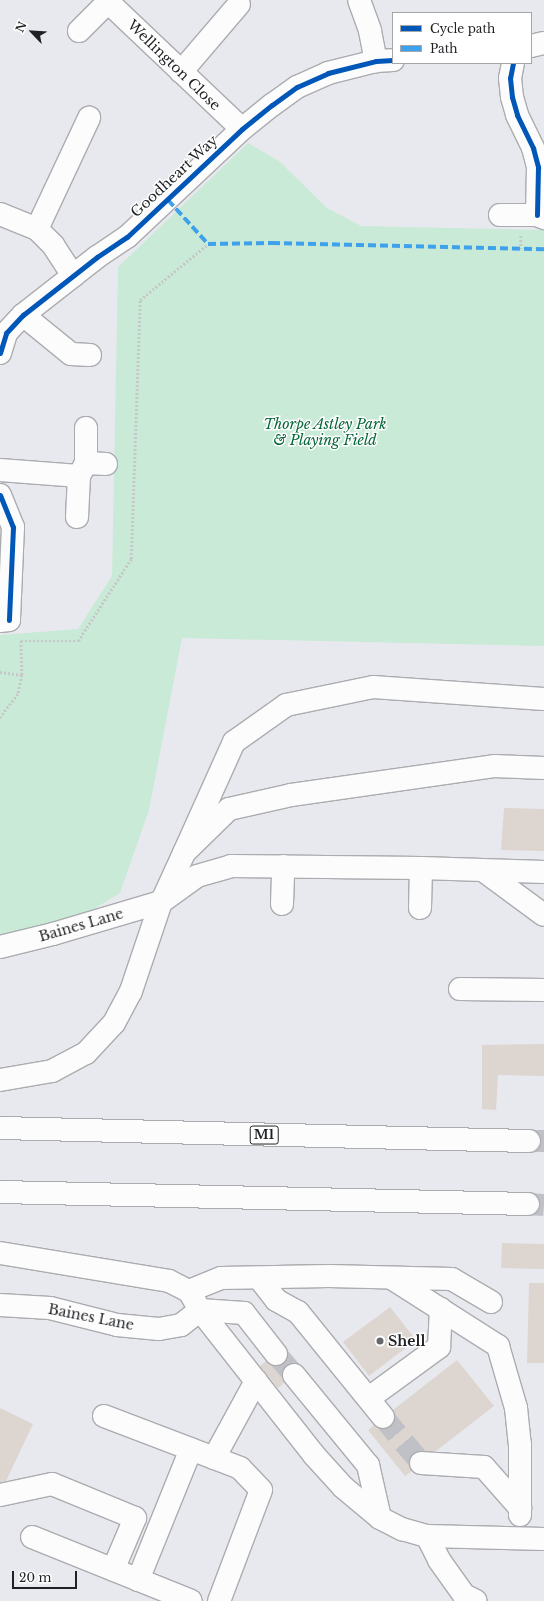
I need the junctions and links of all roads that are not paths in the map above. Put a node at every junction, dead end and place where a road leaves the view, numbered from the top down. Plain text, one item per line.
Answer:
1 (359, 0) edge
2 (107, 1) edge
3 (239, 4) dead end
4 (79, 31) dead end
5 (544, 42) edge
6 (532, 46) edge
7 (385, 60) edge
8 (513, 64) edge
9 (181, 72) junction
10 (89, 118) dead end
11 (242, 129) junction
12 (0, 214) edge
13 (500, 215) dead end
14 (541, 217) edge
15 (37, 229) junction
16 (73, 276) junction
17 (23, 315) junction
18 (0, 353) edge
19 (90, 355) dead end
20 (86, 428) dead end
21 (90, 468) junction
22 (0, 470) edge
23 (0, 495) edge
24 (77, 517) dead end
25 (5, 588) edge
26 (5, 621) edge
27 (544, 699) edge
28 (544, 768) edge
29 (184, 853) junction
30 (283, 866) junction
31 (421, 868) junction
32 (484, 871) junction
33 (544, 872) edge
34 (161, 902) junction
35 (282, 904) dead end
36 (420, 908) dead end
37 (544, 915) edge
38 (0, 947) edge
39 (460, 989) dead end
40 (544, 990) edge
41 (0, 1080) edge
42 (0, 1128) edge
43 (529, 1141) tunnel mouth
44 (0, 1192) edge
45 (528, 1204) tunnel mouth
46 (0, 1253) edge
47 (259, 1278) junction
48 (393, 1279) junction
49 (189, 1291) junction
50 (491, 1302) dead end
51 (0, 1305) edge
52 (441, 1309) junction
53 (200, 1310) junction
54 (276, 1354) tunnel mouth
55 (294, 1375) tunnel mouth
56 (256, 1381) junction
57 (369, 1398) junction
58 (104, 1416) dead end
59 (384, 1417) tunnel mouth
60 (191, 1449) junction
61 (214, 1458) junction
62 (421, 1463) dead end
63 (0, 1495) edge
64 (520, 1508) junction
65 (380, 1518) junction
66 (427, 1536) junction
67 (32, 1537) dead end
68 (519, 1538) junction
69 (544, 1539) edge
70 (113, 1570) junction
71 (138, 1580) junction
72 (191, 1601) edge
73 (219, 1601) edge
74 (476, 1601) edge

1 - 7 main road
2 - 4 main road
2 - 9 main road, Wellington Close
3 - 9 main road
5 - 6 main road
7 - 11 main road, Goodheart Way
8 - 14 main road
9 - 11 main road, Wellington Close
10 - 15 main road
11 - 16 main road, Goodheart Way
12 - 15 main road
13 - 14 main road
15 - 16 main road
16 - 17 main road, Goodheart Way
17 - 18 main road, Goodheart Way
17 - 19 main road
20 - 21 main road
21 - 22 main road
21 - 24 main road
23 - 25 main road
25 - 26 main road
27 - 29 main road
28 - 29 main road
29 - 34 main road
30 - 31 main road, Baines Lane
30 - 34 main road, Baines Lane
30 - 35 main road
31 - 32 main road, Baines Lane
31 - 36 main road
32 - 33 main road, Baines Lane
32 - 37 main road
34 - 38 main road, Baines Lane
34 - 41 main road
39 - 40 main road
42 - 43 main road, M1
44 - 45 main road
46 - 49 main road
47 - 48 main road
47 - 49 main road
47 - 57 main road
48 - 50 main road
48 - 52 main road
49 - 53 main road
51 - 53 main road, Baines Lane
52 - 57 main road
52 - 64 main road
53 - 54 main road
53 - 56 main road
55 - 65 main road
56 - 61 main road
56 - 65 main road
57 - 59 main road
58 - 60 main road
60 - 61 main road
60 - 71 main road
61 - 73 main road
62 - 64 main road
63 - 70 main road
64 - 68 main road
65 - 66 main road
66 - 68 main road
66 - 74 main road
67 - 70 main road
68 - 69 main road
70 - 71 main road
71 - 72 main road

